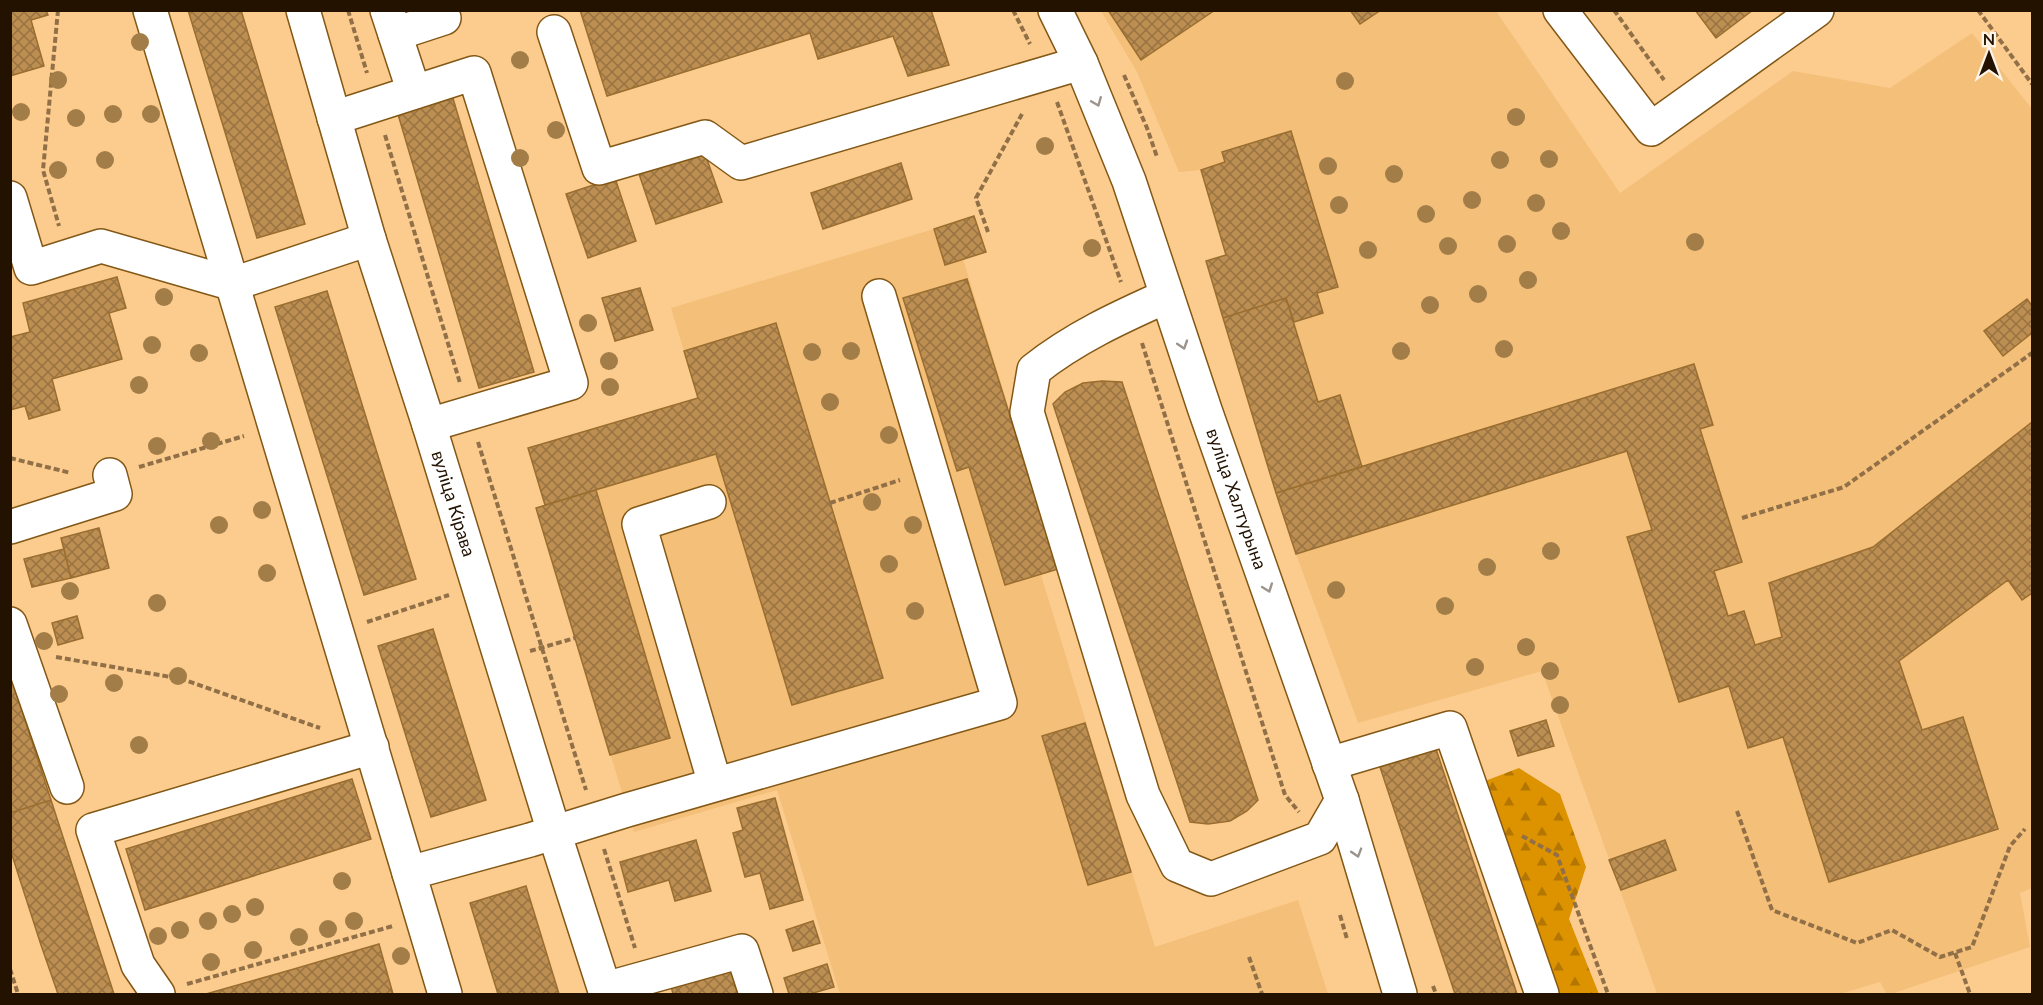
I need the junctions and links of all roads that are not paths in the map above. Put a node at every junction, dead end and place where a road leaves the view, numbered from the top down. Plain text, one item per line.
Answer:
1 (150, 10) edge
2 (303, 10) edge
3 (1055, 10) edge
4 (1560, 10) edge
5 (1817, 10) edge
6 (444, 18) dead end
7 (391, 22) edge
8 (554, 32) dead end
9 (1081, 63) junction
10 (414, 92) junction
11 (334, 118) junction
12 (10, 198) edge
13 (369, 239) junction
14 (233, 284) junction
15 (879, 296) dead end
16 (1167, 296) junction
17 (429, 424) junction
18 (110, 475) road end
19 (710, 502) dead end
20 (10, 527) edge
21 (15, 638) edge
22 (372, 747) junction
23 (1329, 764) junction
24 (715, 784) junction
25 (67, 787) dead end
26 (1342, 800) junction
27 (554, 832) junction
28 (410, 873) junction
29 (605, 992) edge
30 (158, 993) edge
31 (445, 994) edge
32 (756, 994) edge
33 (1400, 994) edge
34 (1542, 994) edge

1 - 14 street
2 - 11 street, вуліца Кірава
3 - 9 street, вуліца Халтурына
4 - 5 street
6 - 7 street
7 - 10 street
8 - 9 street
9 -> 16 street, вуліца Халтурына
10 - 11 street
10 - 17 street
11 - 13 street, вуліца Кірава
12 - 14 street
13 - 14 street
13 - 17 street, вуліца Кірава
14 - 22 street
15 - 24 street
16 -> 23 street, вуліца Халтурына
16 - 26 street
17 - 27 street, вуліца Кірава
18 - 20 street
19 - 24 street
21 - 25 street
22 - 28 street
22 - 30 street
23 - 26 street, вуліца Халтурына
23 - 34 street
24 - 27 street
26 -> 33 street, вуліца Халтурына
27 - 28 street
27 - 29 street, вуліца Кірава
28 - 31 street
29 - 32 street

